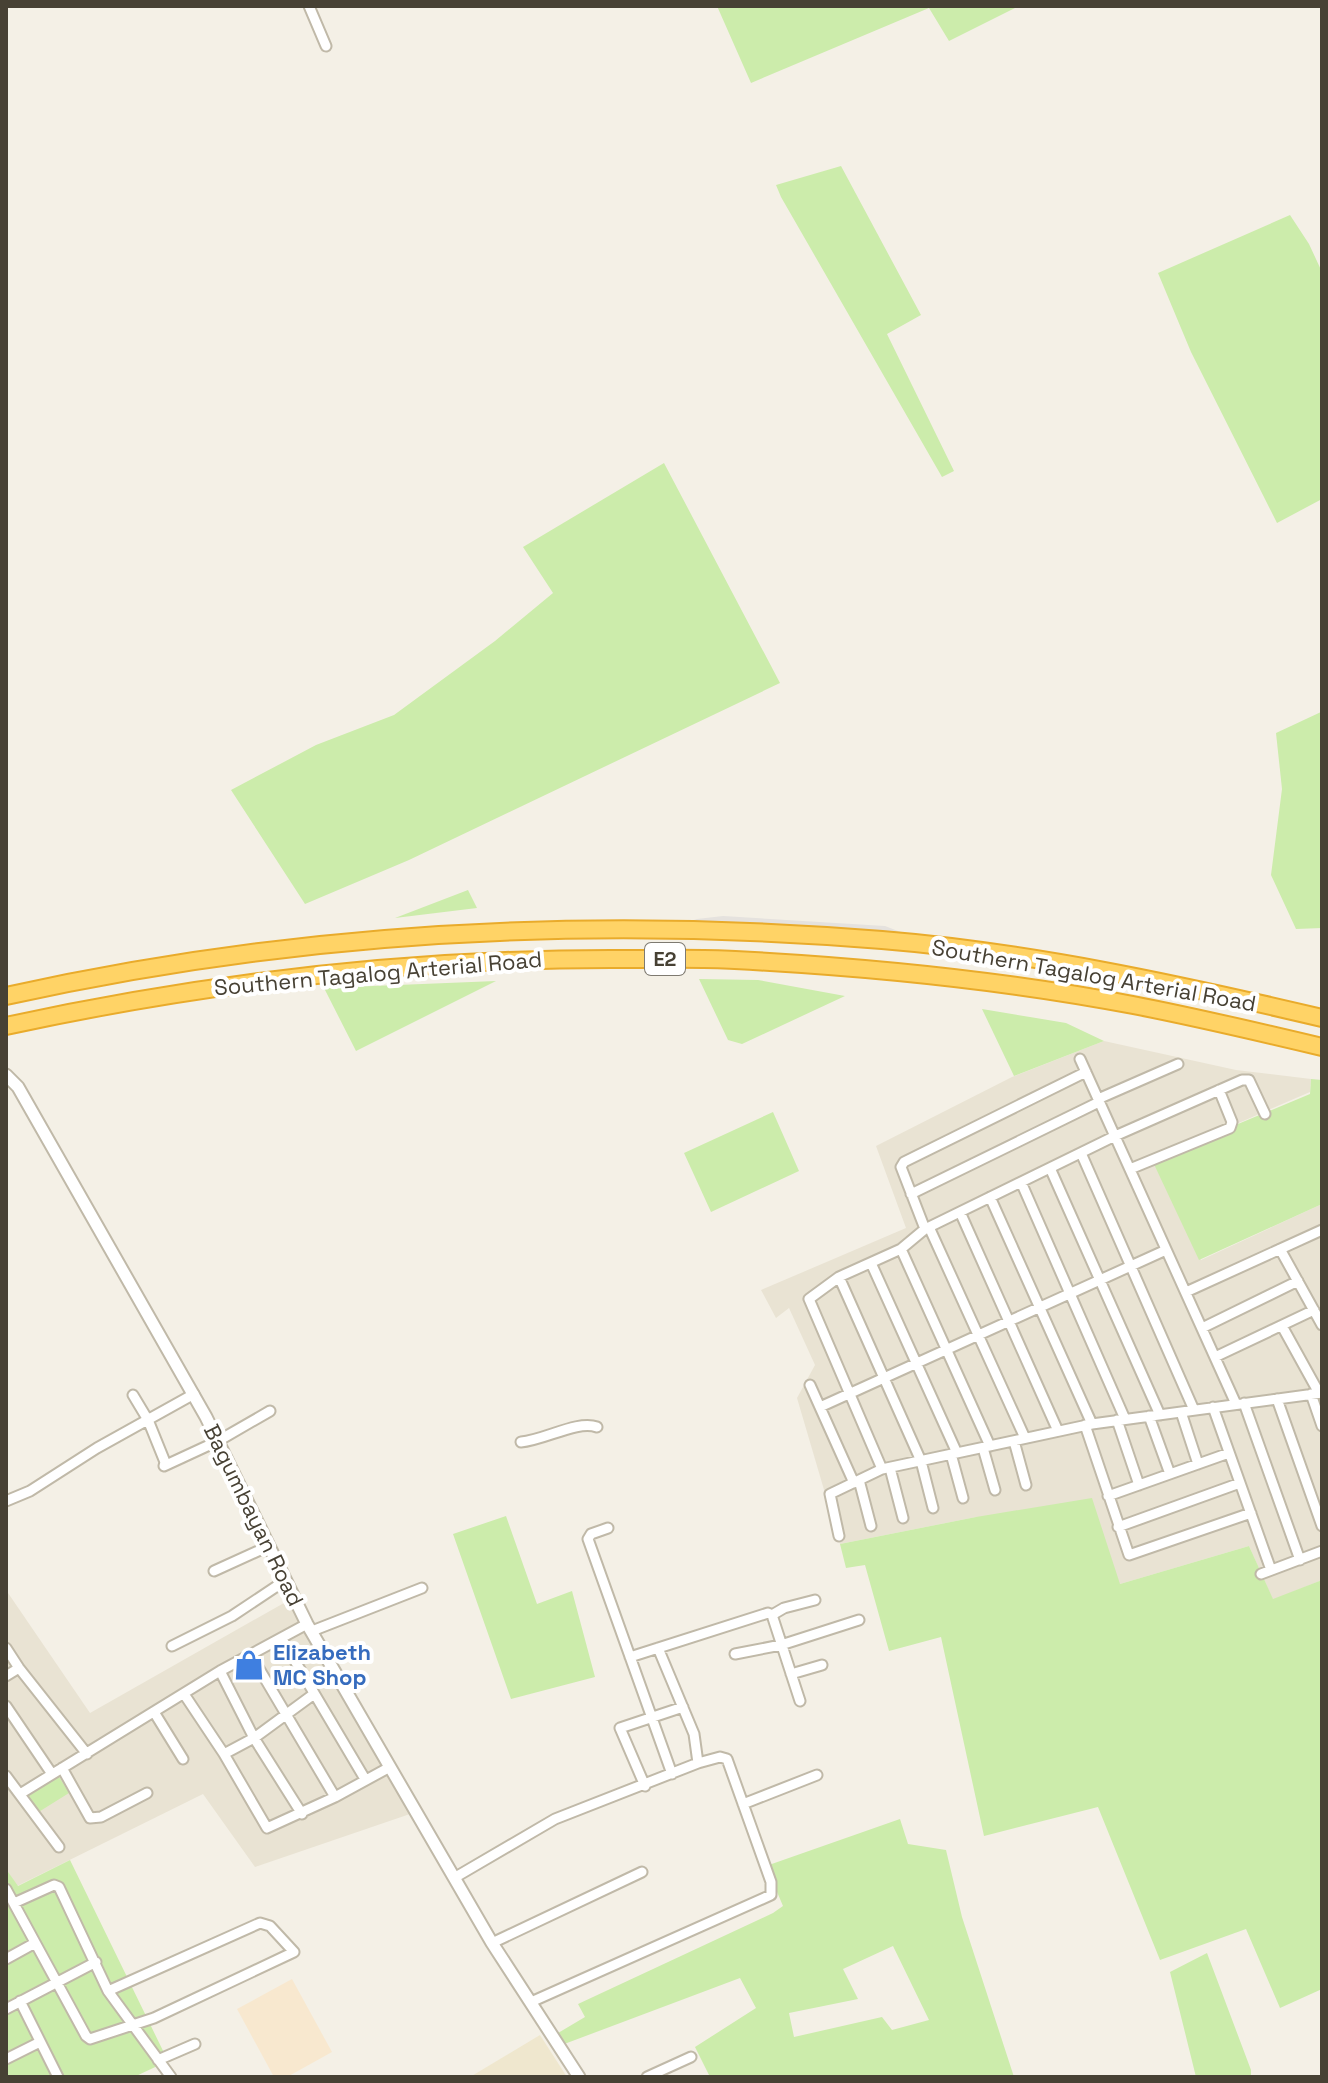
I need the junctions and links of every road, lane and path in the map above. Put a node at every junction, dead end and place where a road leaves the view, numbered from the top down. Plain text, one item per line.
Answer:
1 (309, 6) edge
2 (326, 46) dead end
3 (6, 996) edge
4 (1322, 1018) edge
5 (6, 1026) edge
6 (1322, 1047) edge
7 (1080, 1059) dead end
8 (1178, 1064) dead end
9 (1086, 1072) junction
10 (6, 1075) edge
11 (1219, 1090) junction
12 (1099, 1101) junction
13 (1265, 1114) dead end
14 (1115, 1136) junction
15 (1081, 1153) junction
16 (1050, 1168) junction
17 (1130, 1169) junction
18 (1021, 1182) junction
19 (911, 1194) junction
20 (990, 1197) junction
21 (960, 1212) junction
22 (927, 1228) junction
23 (1321, 1233) edge
24 (901, 1249) junction
25 (1280, 1249) junction
26 (1166, 1250) junction
27 (871, 1263) junction
28 (1131, 1266) junction
29 (839, 1277) junction
30 (1100, 1280) junction
31 (1298, 1281) junction
32 (1186, 1292) junction
33 (1070, 1294) junction
34 (1040, 1307) junction
35 (1314, 1310) junction
36 (1009, 1322) junction
37 (1322, 1325) edge
38 (1282, 1326) junction
39 (1202, 1328) junction
40 (978, 1335) junction
41 (947, 1350) junction
42 (1215, 1357) junction
43 (916, 1363) junction
44 (884, 1378) junction
45 (810, 1385) dead end
46 (850, 1393) junction
47 (194, 1394) junction
48 (1317, 1394) edge
49 (133, 1395) dead end
50 (1277, 1399) junction
51 (1240, 1404) junction
52 (820, 1407) junction
53 (1213, 1407) junction
54 (1194, 1410) junction
55 (270, 1411) dead end
56 (1181, 1412) junction
57 (1154, 1415) junction
58 (148, 1420) junction
59 (1121, 1420) junction
60 (1089, 1424) junction
61 (1322, 1426) edge
62 (597, 1427) dead end
63 (1058, 1431) junction
64 (1019, 1440) junction
65 (218, 1441) junction
66 (521, 1442) dead end
67 (986, 1447) junction
68 (1229, 1453) junction
69 (954, 1454) junction
70 (921, 1461) junction
71 (1198, 1464) junction
72 (886, 1468) junction
73 (1170, 1474) junction
74 (856, 1482) junction
75 (1240, 1483) junction
76 (1026, 1485) dead end
77 (1139, 1485) junction
78 (995, 1490) dead end
79 (1108, 1496) junction
80 (963, 1498) dead end
81 (6, 1501) edge
82 (933, 1508) dead end
83 (1251, 1513) junction
84 (903, 1518) dead end
85 (871, 1526) dead end
86 (1322, 1526) edge
87 (1118, 1527) junction
88 (608, 1528) dead end
89 (839, 1536) dead end
90 (269, 1546) junction
91 (1322, 1551) edge
92 (1300, 1560) junction
93 (214, 1571) dead end
94 (286, 1580) junction
95 (422, 1588) dead end
96 (815, 1600) dead end
97 (772, 1615) junction
98 (859, 1620) dead end
99 (310, 1628) junction
100 (282, 1639) junction
101 (781, 1645) junction
102 (172, 1646) dead end
103 (6, 1648) edge
104 (658, 1648) junction
105 (735, 1654) dead end
106 (251, 1655) junction
107 (630, 1657) junction
108 (822, 1665) dead end
109 (19, 1668) junction
110 (220, 1671) junction
111 (791, 1674) junction
112 (6, 1676) edge
113 (184, 1694) junction
114 (314, 1694) junction
115 (800, 1701) dead end
116 (6, 1706) edge
117 (683, 1707) junction
118 (154, 1712) junction
119 (286, 1714) junction
120 (651, 1718) junction
121 (254, 1738) junction
122 (87, 1754) junction
123 (224, 1754) junction
124 (183, 1759) dead end
125 (698, 1763) junction
126 (390, 1767) junction
127 (62, 1768) junction
128 (52, 1774) junction
129 (672, 1774) junction
130 (817, 1775) dead end
131 (6, 1776) edge
132 (365, 1779) junction
133 (645, 1786) junction
134 (147, 1793) dead end
135 (20, 1794) junction
136 (335, 1797) junction
137 (743, 1804) junction
138 (302, 1814) junction
139 (59, 1847) dead end
140 (642, 1872) dead end
141 (454, 1878) junction
142 (6, 1889) edge
143 (12, 1907) edge
144 (35, 1943) junction
145 (492, 1943) junction
146 (6, 1959) edge
147 (96, 1962) junction
148 (57, 1983) junction
149 (108, 1991) junction
150 (20, 2001) junction
151 (531, 2002) junction
152 (6, 2009) edge
153 (132, 2025) junction
154 (40, 2042) junction
155 (195, 2044) dead end
156 (691, 2057) dead end
157 (6, 2059) edge
158 (158, 2060) junction
159 (58, 2077) edge
160 (171, 2077) edge
161 (579, 2077) edge
162 (647, 2077) edge

1 - 2 street
3 - 4 highway, Southern Tagalog Arterial Road / E2
5 - 6 highway, Southern Tagalog Arterial Road / E2
7 - 9 street
8 - 12 street
9 - 12 street
9 - 19 street
10 - 47 street, Bagumbayan Road
11 - 13 street
11 - 14 street
11 - 17 street
12 - 14 street
12 - 19 street
14 - 15 street
14 - 17 street
15 - 16 street
15 - 28 street
16 - 18 street
16 - 30 street
17 - 26 street
18 - 20 street
18 - 33 street
19 - 22 street
20 - 21 street
20 - 34 street
21 - 22 street
21 - 36 street
22 - 24 street
22 - 40 street
23 - 25 street
24 - 27 street
24 - 41 street
25 - 31 street
25 - 32 street
26 - 28 street
26 - 32 street
27 - 29 street
27 - 43 street
28 - 30 street
28 - 54 street
29 - 44 street
29 - 46 street
30 - 33 street
30 - 57 street
31 - 35 street
31 - 39 street
32 - 39 street
33 - 34 street
33 - 59 street
34 - 36 street
34 - 60 street
35 - 37 street
35 - 38 street
36 - 40 street
36 - 63 street
38 - 42 street
38 - 48 street
39 - 42 street
40 - 41 street
40 - 64 street
41 - 43 street
41 - 67 street
42 - 51 street
43 - 44 street
43 - 69 street
44 - 46 street
44 - 70 street
45 - 52 street
46 - 52 street
46 - 72 street
47 - 58 street
47 - 65 street, Bagumbayan Road
48 - 50 street
48 - 61 street
49 - 58 street
50 - 51 street
50 - 86 street
51 - 53 street
51 - 92 street
52 - 74 street
53 - 54 street
53 - 68 street
54 - 56 street
55 - 65 street
56 - 57 street
56 - 71 street
57 - 59 street
57 - 73 street
58 - 65 street
58 - 81 street
59 - 60 street
59 - 77 street
60 - 63 street
60 - 79 street
62 - 66 street
63 - 64 street
64 - 67 street
64 - 76 street
65 - 90 street, Bagumbayan Road
67 - 69 street
67 - 78 street
68 - 71 street
68 - 75 street
69 - 70 street
69 - 80 street
70 - 72 street
70 - 82 street
71 - 73 street
72 - 74 street
72 - 84 street
73 - 77 street
74 - 85 street
74 - 89 street
75 - 83 street
75 - 87 street
77 - 79 street
79 - 87 street
83 - 87 street
83 - 92 street
88 - 107 street
90 - 93 street
90 - 94 street, Bagumbayan Road
91 - 92 street
94 - 99 street, Bagumbayan Road
94 - 102 street
95 - 99 street
96 - 97 street
97 - 101 street
97 - 104 street
98 - 101 street
99 - 100 street
99 - 126 street, Bagumbayan Road
100 - 106 street
100 - 114 street
101 - 105 street
101 - 111 street
103 - 109 street
104 - 107 street
104 - 117 street
106 - 110 street
106 - 119 street
107 - 120 street
108 - 111 street
109 - 112 street
109 - 122 street
110 - 113 street
110 - 121 street
111 - 115 street
113 - 118 street
113 - 123 street
114 - 119 street
114 - 132 street
116 - 128 street
117 - 120 street
117 - 125 street
118 - 122 street
118 - 124 street
119 - 121 street
119 - 136 street
120 - 129 street
120 - 133 street
121 - 123 street
121 - 138 street
122 - 127 street
123 - 138 street
125 - 129 street
125 - 137 street
126 - 132 street
126 - 141 street, Bagumbayan Road
127 - 128 street
127 - 134 street
128 - 135 street
129 - 133 street
130 - 137 street
131 - 135 street
132 - 136 street
133 - 141 street
135 - 139 street
136 - 138 street
137 - 151 street
140 - 145 street
141 - 145 street, Bagumbayan Road
142 - 143 street
143 - 144 street
143 - 147 street
144 - 146 street
144 - 148 street
145 - 151 street, Bagumbayan Road
147 - 148 street
147 - 149 street
148 - 150 street
148 - 153 street
149 - 153 street
149 - 153 street
150 - 152 street
150 - 154 street
151 - 161 street, Bagumbayan Road
153 - 158 street
154 - 157 street
154 - 159 street
155 - 158 street
156 - 162 street
158 - 160 street

